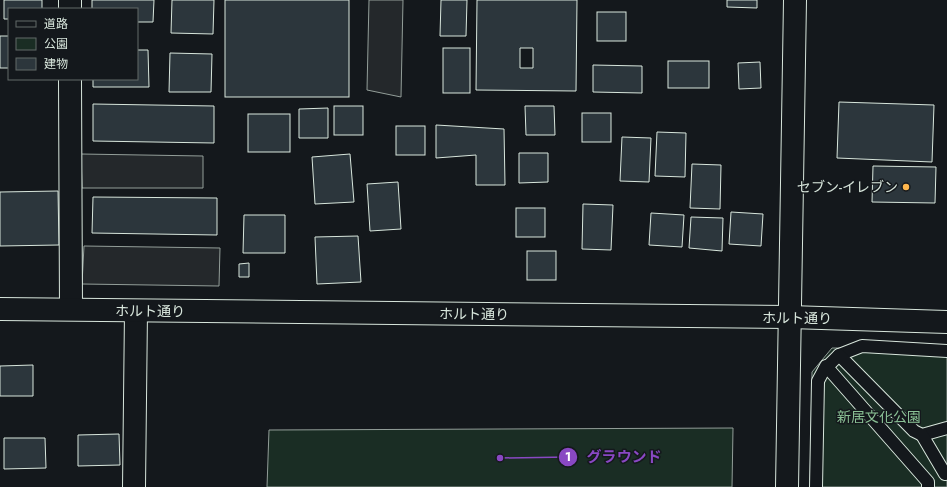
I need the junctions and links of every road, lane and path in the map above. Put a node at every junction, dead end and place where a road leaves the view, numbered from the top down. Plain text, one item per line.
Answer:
1 (795, 0) edge
2 (70, 80) edge
3 (0, 309) edge
4 (71, 309) junction
5 (136, 311) junction
6 (790, 317) junction
7 (947, 322) edge
8 (947, 351) edge
9 (839, 355) junction
10 (827, 367) junction
11 (947, 428) edge
12 (922, 435) junction
13 (946, 474) edge
14 (134, 487) edge
15 (787, 487) edge
16 (816, 487) edge
17 (928, 487) edge

1 - 6 street
2 - 4 street
3 - 4 street, ホルト通り
4 - 5 street, ホルト通り
5 - 6 street, ホルト通り
5 - 14 street
6 - 7 street, ホルト通り
6 - 15 street
8 - 9 lane
9 - 10 lane
9 - 12 lane
10 - 16 lane
10 - 17 lane
11 - 12 lane
12 - 13 lane
13 - 17 lane

